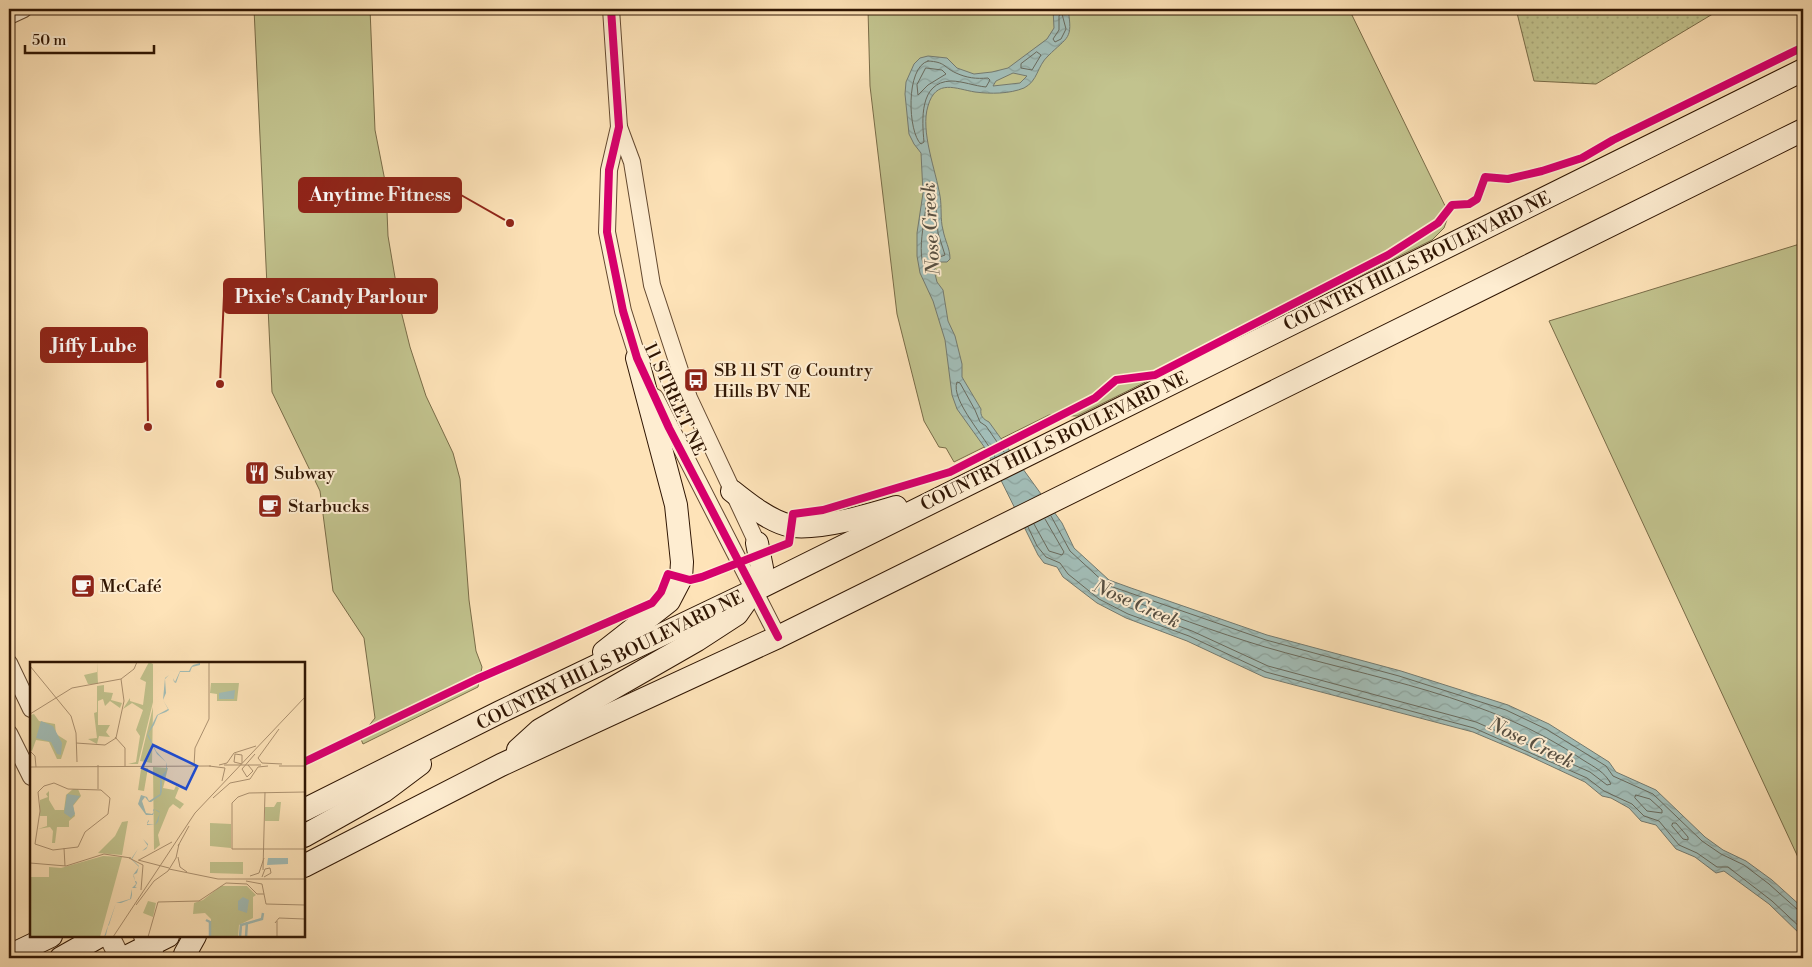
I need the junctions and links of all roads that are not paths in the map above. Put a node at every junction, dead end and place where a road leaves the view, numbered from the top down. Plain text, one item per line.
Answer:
1 (24, 9) edge
2 (612, 9) edge
3 (9, 16) edge
4 (1803, 70) edge
5 (619, 127) junction
6 (1803, 130) edge
7 (637, 358) junction
8 (954, 489) junction
9 (732, 491) junction
10 (758, 543) joint
11 (753, 591) junction
12 (778, 637) junction
13 (9, 663) edge
14 (572, 678) junction
15 (30, 707) edge
16 (472, 727) junction
17 (9, 733) edge
18 (501, 765) junction
19 (30, 775) edge
20 (305, 810) edge
21 (305, 835) edge
22 (305, 865) edge
23 (48, 937) edge
24 (98, 937) edge
25 (110, 937) edge
26 (126, 937) edge
27 (194, 937) edge
28 (154, 944) edge
29 (21, 946) edge
30 (61, 958) edge
31 (122, 958) edge
32 (186, 958) edge

1 - 3 street
2 - 5 street
4 - 8 main road, COUNTRY HILLS BOULEVARD NE
5 - 7 street, 11 STREET NE
5 - 9 street, 11 STREET NE
6 - 12 main road
7 - 11 street, 11 STREET NE
7 - 14 main road
8 - 9 main road
8 - 11 main road, COUNTRY HILLS BOULEVARD NE
9 - 10 street, 11 STREET NE
10 - 11 main road
11 - 12 street, 11 STREET NE
11 - 14 main road, COUNTRY HILLS BOULEVARD NE
11 - 18 main road
12 - 18 main road
13 - 15 street
14 - 16 main road, COUNTRY HILLS BOULEVARD NE
16 - 20 main road, COUNTRY HILLS BOULEVARD NE
16 - 21 main road
17 - 19 street
18 - 22 main road
23 - 29 main road
24 - 30 main road
25 - 31 street
26 - 31 main road
27 - 32 main road
28 - 31 main road

